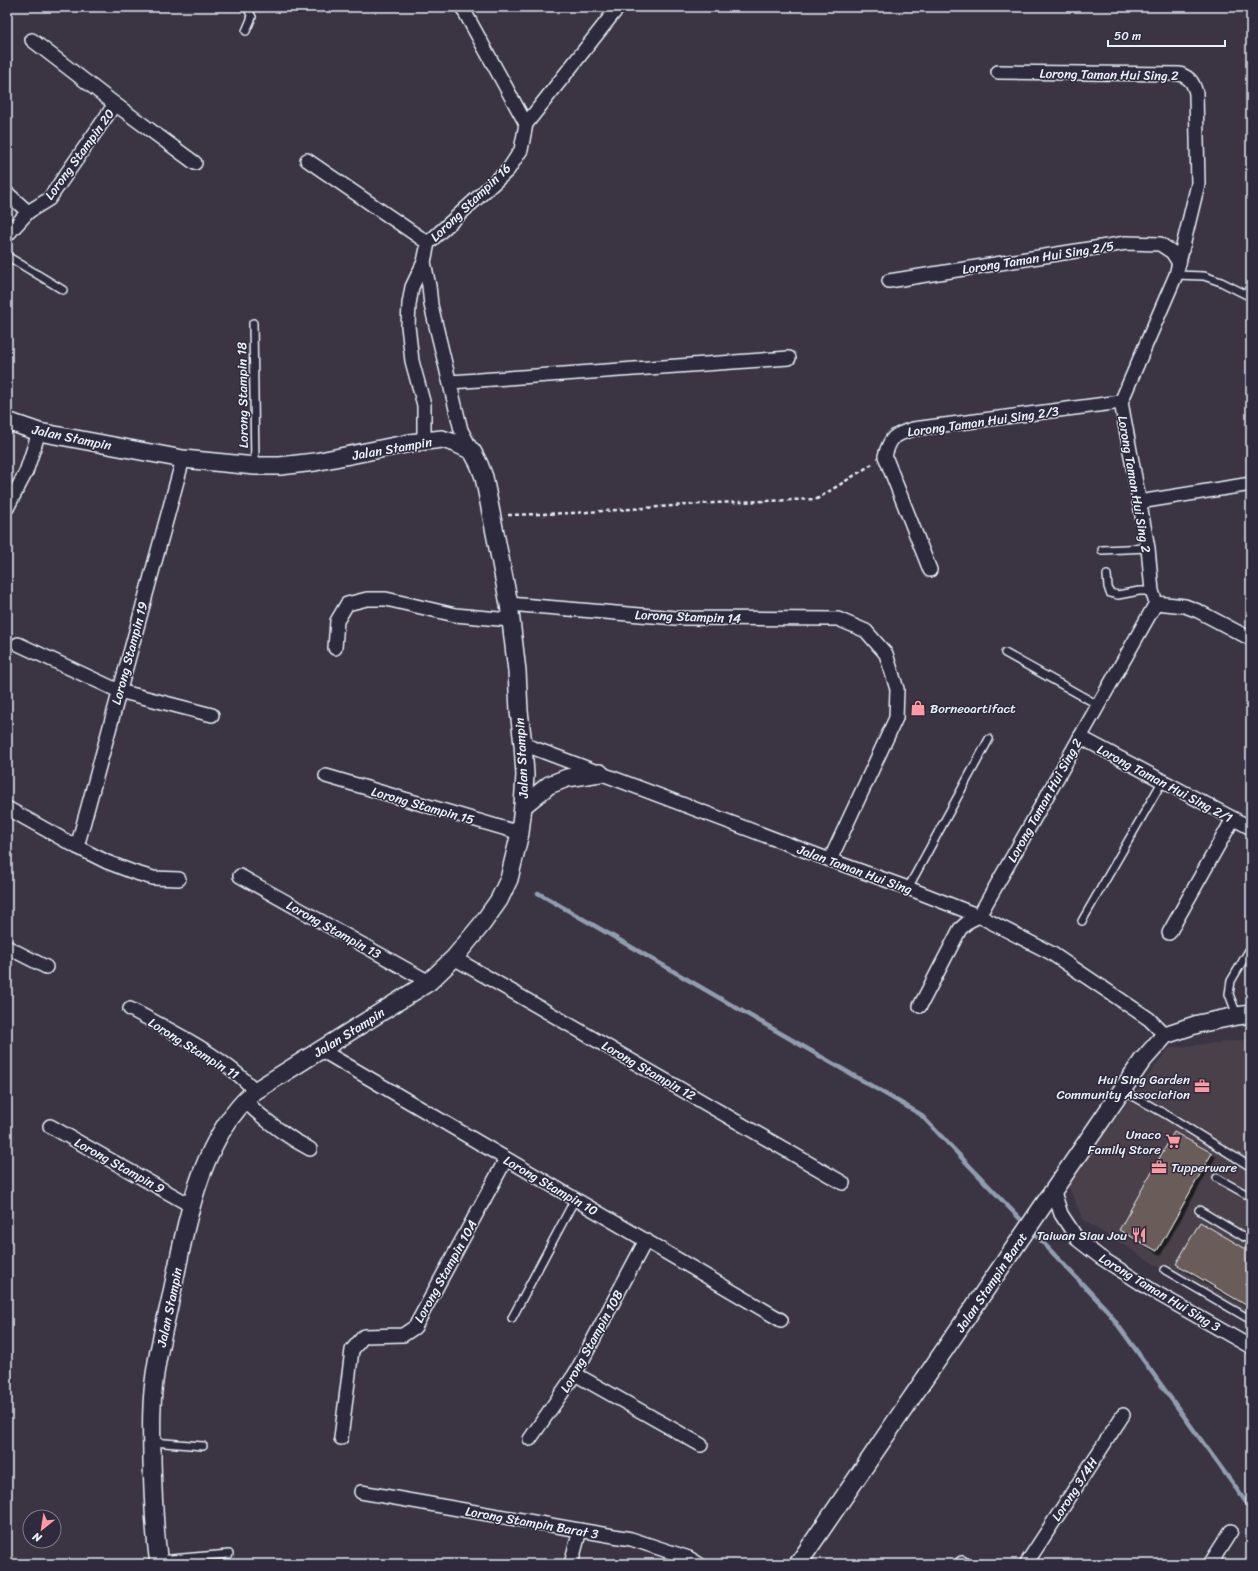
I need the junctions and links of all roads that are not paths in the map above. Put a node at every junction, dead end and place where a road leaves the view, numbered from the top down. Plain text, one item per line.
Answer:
1 (247, 7) edge
2 (462, 7) edge
3 (619, 7) edge
4 (246, 31) dead end
5 (32, 40) dead end
6 (998, 72) dead end
7 (115, 104) junction
8 (526, 124) junction
9 (307, 160) dead end
10 (195, 163) dead end
11 (7, 193) edge
12 (28, 212) junction
13 (7, 235) edge
14 (428, 243) junction
15 (7, 256) edge
16 (424, 262) junction
17 (1177, 269) junction
18 (889, 281) dead end
19 (63, 290) dead end
20 (1251, 297) edge
21 (253, 323) dead end
22 (789, 358) dead end
23 (450, 382) junction
24 (1121, 402) junction
25 (7, 421) edge
26 (39, 432) junction
27 (424, 441) junction
28 (472, 451) junction
29 (183, 459) junction
30 (255, 466) junction
31 (1251, 484) edge
32 (1139, 502) junction
33 (7, 508) edge
34 (1148, 548) junction
35 (1102, 550) dead end
36 (930, 570) dead end
37 (1107, 575) dead end
38 (1154, 597) junction
39 (509, 612) junction
40 (1251, 639) edge
41 (18, 644) dead end
42 (334, 648) dead end
43 (1005, 653) dead end
44 (119, 691) junction
45 (1098, 705) junction
46 (212, 715) dead end
47 (1080, 737) junction
48 (989, 739) dead end
49 (523, 744) junction
50 (600, 773) junction
51 (326, 776) dead end
52 (1162, 782) junction
53 (523, 806) junction
54 (7, 808) edge
55 (1233, 819) junction
56 (1251, 828) edge
57 (520, 833) junction
58 (77, 847) junction
59 (830, 860) junction
60 (240, 876) dead end
61 (179, 879) dead end
62 (908, 888) junction
63 (979, 916) junction
64 (1082, 921) dead end
65 (1169, 933) dead end
66 (7, 947) edge
67 (1251, 947) edge
68 (454, 958) junction
69 (46, 967) dead end
70 (429, 982) junction
71 (920, 1006) dead end
72 (130, 1008) dead end
73 (1244, 1015) edge
74 (1166, 1035) junction
75 (321, 1050) junction
76 (1122, 1090) junction
77 (250, 1095) junction
78 (50, 1126) dead end
79 (310, 1149) dead end
80 (506, 1159) junction
81 (1251, 1167) edge
82 (1217, 1178) dead end
83 (843, 1183) dead end
84 (1053, 1189) junction
85 (1251, 1197) edge
86 (575, 1199) junction
87 (190, 1205) junction
88 (1199, 1210) dead end
89 (646, 1240) junction
90 (1251, 1241) edge
91 (1165, 1270) dead end
92 (512, 1318) dead end
93 (781, 1320) dead end
94 (1251, 1320) edge
95 (1251, 1347) edge
96 (575, 1374) junction
97 (1123, 1415) dead end
98 (341, 1438) dead end
99 (530, 1439) dead end
100 (152, 1442) junction
101 (701, 1445) dead end
102 (203, 1446) dead end
103 (361, 1492) dead end
104 (580, 1530) junction
105 (1231, 1531) dead end
106 (229, 1554) dead end
107 (159, 1562) edge
108 (571, 1564) edge
109 (699, 1564) edge
110 (798, 1564) edge
111 (1026, 1564) edge
112 (1210, 1564) edge

1 - 4 lane
2 - 8 street
3 - 8 street, Lorong Stampin 16
5 - 7 street
6 - 17 street, Lorong Taman Hui Sing 2
7 - 10 street
7 - 12 street, Lorong Stampin 20
8 - 14 street, Lorong Stampin 16
9 - 14 street
11 - 12 street
12 - 13 street, Lorong Stampin 20
14 - 16 street, Lorong Stampin 16
15 - 19 lane
16 - 23 street, Lorong Stampin 16
16 - 27 street
17 - 18 street, Lorong Taman Hui Sing 2/5
17 - 20 lane
17 - 24 street, Lorong Taman Hui Sing 2
21 - 30 lane, Lorong Stampin 18
22 - 23 street
23 - 28 street, Lorong Stampin 16
24 - 32 street, Lorong Taman Hui Sing 2
24 - 36 street, Lorong Taman Hui Sing 2/3
25 - 26 street, Jalan Stampin
26 - 29 street, Jalan Stampin
26 - 33 street
27 - 28 street, Jalan Stampin
27 - 30 street, Jalan Stampin
28 - 39 street, Jalan Stampin
29 - 30 street, Jalan Stampin
29 - 44 street, Lorong Stampin 19
31 - 32 street
32 - 34 street, Lorong Taman Hui Sing 2
34 - 35 lane
34 - 38 street, Lorong Taman Hui Sing 2
37 - 38 lane
38 - 40 street
38 - 45 street, Lorong Taman Hui Sing 2
39 - 42 street, Lorong Stampin 14
39 - 49 street, Jalan Stampin
39 - 59 street, Lorong Stampin 14
41 - 44 street
43 - 45 lane
44 - 46 street
44 - 58 street, Lorong Stampin 19
45 - 47 street, Lorong Taman Hui Sing 2
47 - 52 street, Lorong Taman Hui Sing 2/1
47 - 63 street, Lorong Taman Hui Sing 2
48 - 62 lane
49 - 50 street, Jalan Taman Hui Sing
49 - 53 street, Jalan Stampin
50 - 53 street
50 - 59 street, Jalan Taman Hui Sing
51 - 57 street, Lorong Stampin 15
52 - 55 street, Lorong Taman Hui Sing 2/1
52 - 64 lane
53 - 57 street, Jalan Stampin
54 - 58 street
55 - 56 street, Lorong Taman Hui Sing 2/1
55 - 65 street
57 - 68 street, Jalan Stampin
58 - 61 street
59 - 62 street, Jalan Taman Hui Sing
60 - 70 street, Lorong Stampin 13
62 - 63 street, Jalan Taman Hui Sing
63 - 71 street, Lorong Taman Hui Sing 2
63 - 74 street, Jalan Taman Hui Sing
66 - 69 street
67 - 73 lane
68 - 70 street, Jalan Stampin
68 - 83 street, Lorong Stampin 12
70 - 75 street, Jalan Stampin
72 - 77 street, Lorong Stampin 11
73 - 74 street, Jalan Stampin Barat
74 - 76 street, Jalan Stampin Barat
75 - 77 street, Jalan Stampin
75 - 80 street, Lorong Stampin 10
76 - 81 lane
76 - 84 street, Jalan Stampin Barat
77 - 79 street, Lorong Stampin 11
77 - 87 street, Jalan Stampin
78 - 87 street, Lorong Stampin 9
80 - 86 street, Lorong Stampin 10
80 - 98 street, Lorong Stampin 10A
82 - 85 lane
84 - 95 street, Lorong Taman Hui Sing 3
84 - 110 street, Jalan Stampin Barat
86 - 89 street, Lorong Stampin 10
86 - 92 lane
87 - 100 street, Jalan Stampin
88 - 90 lane
89 - 93 street, Lorong Stampin 10
89 - 96 street, Lorong Stampin 10B
91 - 94 lane
96 - 99 street, Lorong Stampin 10B
96 - 101 street
97 - 111 street, Lorong 3/4H
100 - 102 lane
100 - 107 street, Jalan Stampin
103 - 104 street, Lorong Stampin Barat 3
104 - 108 street
104 - 109 street, Lorong Stampin Barat 3
105 - 112 street
106 - 107 lane

